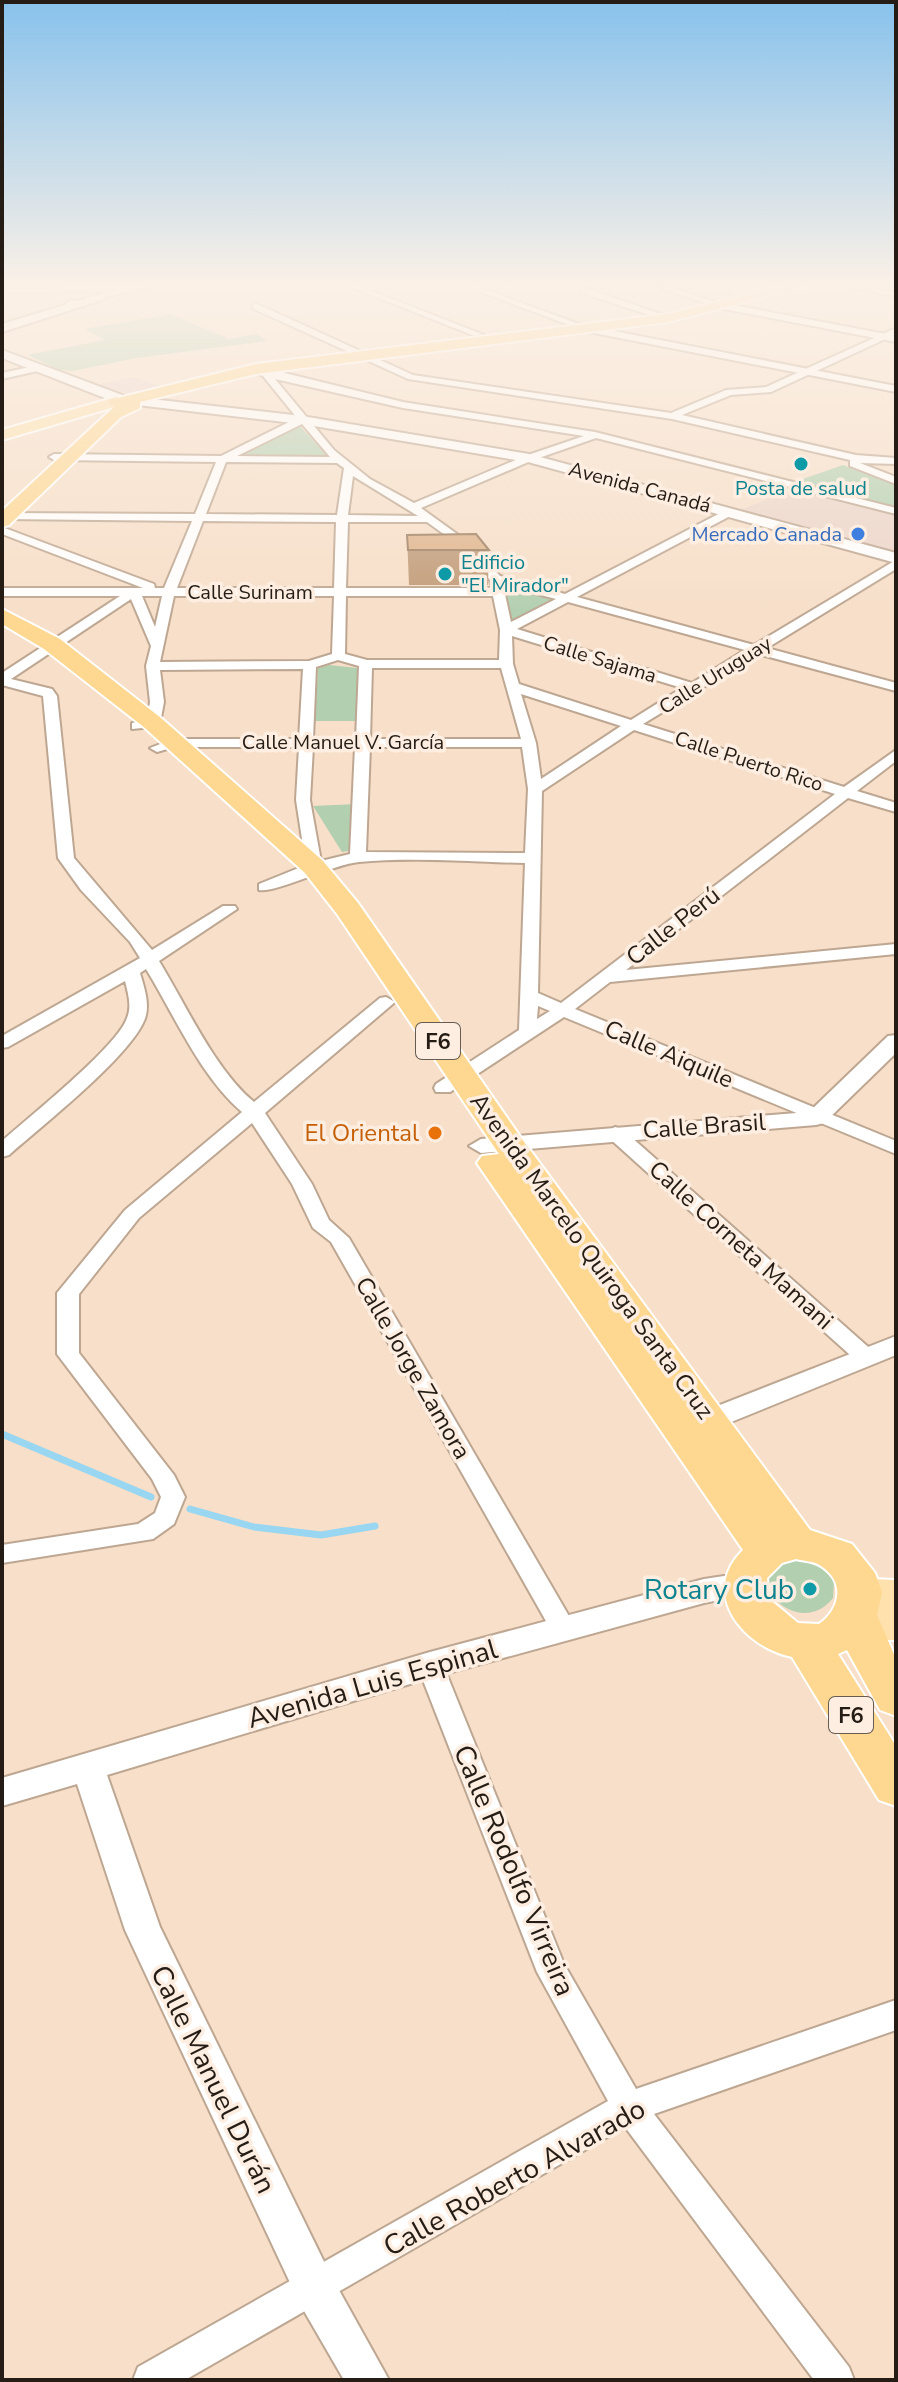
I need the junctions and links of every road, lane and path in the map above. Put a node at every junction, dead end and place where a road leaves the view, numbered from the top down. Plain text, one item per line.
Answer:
1 (108, 397) edge
2 (148, 397) edge
3 (282, 397) edge
4 (363, 397) edge
5 (547, 397) edge
6 (715, 397) edge
7 (122, 403) junction
8 (668, 415) junction
9 (302, 420) junction
10 (640, 422) dead end
11 (2, 435) edge
12 (595, 435) junction
13 (861, 455) junction
14 (61, 457) junction
15 (529, 458) junction
16 (222, 459) junction
17 (896, 459) edge
18 (344, 464) junction
19 (896, 481) edge
20 (413, 507) junction
21 (896, 511) edge
22 (730, 512) junction
23 (3, 517) edge
24 (197, 518) junction
25 (342, 518) junction
26 (429, 519) junction
27 (896, 561) edge
28 (497, 585) junction
29 (139, 589) junction
30 (2, 592) edge
31 (169, 592) junction
32 (339, 593) junction
33 (569, 598) junction
34 (2, 615) edge
35 (506, 630) junction
36 (757, 649) junction
37 (3, 650) edge
38 (159, 650) junction
39 (338, 656) junction
40 (366, 664) junction
41 (506, 664) junction
42 (310, 665) junction
43 (42, 666) junction
44 (153, 666) junction
45 (2, 680) edge
46 (510, 686) junction
47 (896, 687) edge
48 (695, 688) junction
49 (633, 724) junction
50 (155, 735) junction
51 (306, 742) junction
52 (365, 742) junction
53 (529, 743) junction
54 (896, 754) edge
55 (535, 789) junction
56 (846, 792) junction
57 (896, 808) edge
58 (358, 857) junction
59 (533, 858) junction
60 (290, 876) junction
61 (229, 909) dead end
62 (896, 939) edge
63 (896, 949) edge
64 (149, 959) junction
65 (625, 963) junction
66 (131, 971) junction
67 (606, 977) junction
68 (532, 997) junction
69 (386, 1002) junction
70 (564, 1009) junction
71 (2, 1020) edge
72 (528, 1034) junction
73 (8, 1040) edge
74 (896, 1041) edge
75 (452, 1081) junction
76 (255, 1113) junction
77 (816, 1118) junction
78 (615, 1133) junction
79 (494, 1144) junction
80 (896, 1148) edge
81 (2, 1151) edge
82 (896, 1345) edge
83 (867, 1358) junction
84 (697, 1425) junction
85 (2, 1554) edge
86 (763, 1570) junction
87 (877, 1613) edge
88 (564, 1630) junction
89 (807, 1643) junction
90 (430, 1665) junction
91 (896, 1697) edge
92 (87, 1765) junction
93 (896, 1786) edge
94 (2, 1792) edge
95 (896, 2015) edge
96 (629, 2107) junction
97 (315, 2289) junction
98 (151, 2380) edge
99 (368, 2380) edge
100 (836, 2380) edge

1 - 7 main road, Avenida Canadá
2 - 7 highway
3 - 9 street
4 - 12 street
5 - 8 street
6 - 8 street
7 - 9 main road, Avenida Canadá
7 - 11 main road
7 - 14 highway
7 - 14 highway
8 - 10 street
8 - 13 street
9 - 15 main road, Avenida Canadá
9 - 16 street
9 - 18 street
12 - 15 street
12 - 21 street
13 - 17 street
13 - 19 street
14 - 16 street
14 - 23 highway
15 - 20 street
15 - 22 main road, Avenida Canadá
16 - 18 street
16 - 24 street
18 - 20 street
18 - 25 street
20 - 26 street
22 - 27 main road, Avenida Canadá
22 - 33 street
23 - 24 street
23 - 29 street
24 - 25 street
24 - 31 street
25 - 26 street
25 - 32 street
26 - 28 street
27 - 36 street, Calle Uruguay
28 - 32 street, Calle Surinam
28 - 33 street, Calle Surinam
28 - 35 street
29 - 30 street, Calle Surinam
29 - 31 street, Calle Surinam
29 - 38 street
29 - 43 street
31 - 32 street, Calle Surinam
31 - 38 street
32 - 39 street
33 - 35 street
33 - 36 street, Calle Surinam
34 - 43 highway, Avenida Marcelo Quiroga Santa Cruz / F6
35 - 41 street
35 - 48 street, Calle Sajama
36 - 47 street, Calle Surinam
36 - 48 street, Calle Uruguay
37 - 43 highway, Avenida Marcelo Quiroga Santa Cruz / F6
38 - 44 street
39 - 40 street
39 - 42 street
40 - 41 street
40 - 52 street
41 - 46 street
42 - 44 street
42 - 51 street
43 - 45 street
43 - 45 street
43 - 50 highway, Avenida Marcelo Quiroga Santa Cruz / F6
43 - 64 street, Calle Jorge Zamora
44 - 50 street
46 - 49 street, Calle Puerto Rico
46 - 53 street
48 - 49 street, Calle Uruguay
49 - 55 street, Calle Uruguay
49 - 56 street, Calle Puerto Rico
50 - 51 street, Calle Manuel V. García
50 - 60 highway, Avenida Marcelo Quiroga Santa Cruz / F6
51 - 52 street, Calle Manuel V. García
51 - 60 street
52 - 53 street, Calle Manuel V. García
52 - 58 street
53 - 55 street
54 - 56 street, Calle Perú
55 - 59 street
56 - 57 street, Calle Puerto Rico
56 - 65 street, Calle Perú
58 - 59 street
58 - 60 street
59 - 68 street
60 - 69 highway, Avenida Marcelo Quiroga Santa Cruz / F6
60 - 75 highway, Avenida Marcelo Quiroga Santa Cruz / F6
61 - 64 street
62 - 65 street
63 - 67 street
64 - 66 street
64 - 76 street, Calle Jorge Zamora
65 - 67 street, Calle Perú
66 - 73 street
66 - 81 street
67 - 70 street, Calle Perú
68 - 70 street, Calle Aiquile
68 - 72 street
69 - 75 highway, Avenida Marcelo Quiroga Santa Cruz / F6
69 - 76 street
70 - 72 street, Calle Perú
70 - 77 street, Calle Aiquile
71 - 73 street
72 - 75 street, Calle Perú
74 - 77 street
75 - 79 highway, Avenida Marcelo Quiroga Santa Cruz / F6
76 - 85 street
76 - 88 street, Calle Jorge Zamora
77 - 78 street, Calle Brasil
77 - 80 street, Calle Aiquile
78 - 79 street, Calle Brasil
78 - 83 street, Calle Corneta Mamani
79 - 84 highway, Avenida Marcelo Quiroga Santa Cruz / F6
82 - 83 street
83 - 84 street
84 - 86 highway, Avenida Marcelo Quiroga Santa Cruz / F6
86 - 87 highway, F6
86 - 88 street, Avenida Luis Espinal
86 - 89 highway, F6
87 - 89 highway
87 - 91 highway, F6
88 - 90 street, Avenida Luis Espinal
89 - 93 highway, F6
90 - 92 street, Avenida Luis Espinal
90 - 96 street, Calle Rodolfo Virreira
92 - 94 street, Avenida Luis Espinal
92 - 97 street, Calle Manuel Durán
95 - 96 street, Calle Roberto Alvarado
96 - 97 street, Calle Roberto Alvarado
96 - 100 street, Calle Rodolfo Virreira
97 - 98 street, Calle Roberto Alvarado
97 - 99 street, Calle Manuel Durán

